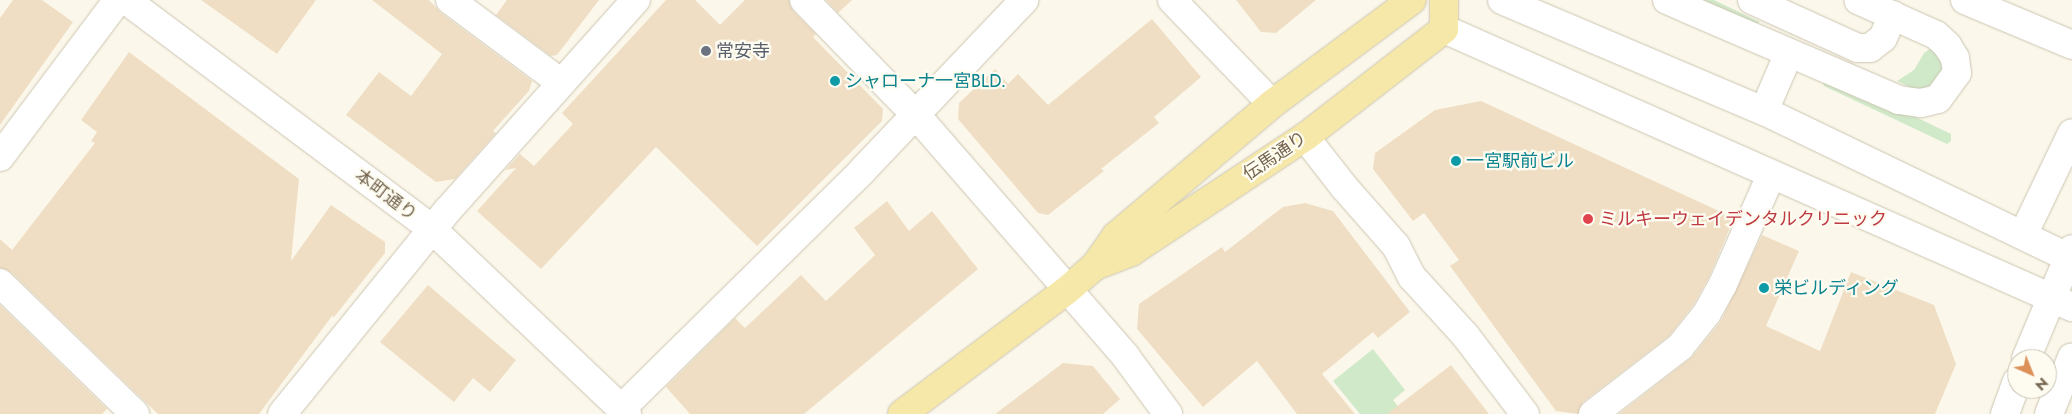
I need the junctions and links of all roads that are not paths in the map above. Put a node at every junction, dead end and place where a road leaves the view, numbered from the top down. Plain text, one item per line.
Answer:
1 (118, 0) edge
2 (126, 0) edge
3 (450, 0) edge
4 (636, 0) edge
5 (804, 0) edge
6 (1024, 0) edge
7 (1172, 0) edge
8 (1412, 0) edge
9 (1444, 0) edge
10 (1502, 0) edge
11 (1666, 0) edge
12 (1752, 0) edge
13 (1858, 0) edge
14 (1965, 0) edge
15 (1780, 6) edge
16 (1893, 15) junction
17 (1444, 29) junction
18 (2072, 45) edge
19 (1789, 53) junction
20 (560, 82) junction
21 (1272, 104) junction
22 (1764, 111) junction
23 (916, 115) junction
24 (2072, 133) edge
25 (1305, 137) junction
26 (0, 156) edge
27 (1771, 175) junction
28 (432, 229) junction
29 (2023, 235) junction
30 (2071, 255) edge
31 (1095, 266) junction
32 (0, 283) edge
33 (1066, 291) junction
34 (2061, 302) edge
35 (2032, 349) edge
36 (2072, 357) edge
37 (2010, 399) edge
38 (624, 411) edge
39 (135, 414) edge
40 (282, 414) edge
41 (902, 414) edge
42 (1168, 414) edge
43 (1526, 414) edge
44 (1593, 414) edge
45 (2005, 414) edge
46 (2049, 414) edge

1 - 26 street
2 - 28 street, 本町通り
3 - 20 street
4 - 20 street
5 - 23 street
6 - 23 street
7 - 21 street
8 - 21 main road, 伝馬通り
9 - 17 main road
10 - 22 street
11 - 19 street
12 - 15 street
13 - 16 street
14 - 18 street
15 - 16 street
16 - 19 street
17 - 25 main road, 伝馬通り
17 - 27 street
19 - 22 street
20 - 28 street
21 - 31 main road, 伝馬通り
22 - 29 street
23 - 33 street
23 - 38 street
24 - 29 street
25 - 31 main road, 伝馬通り
25 - 43 street
27 - 34 street
27 - 44 street
28 - 38 street, 本町通り
28 - 40 street
29 - 30 street
30 - 34 street
31 - 33 main road, 伝馬通り
32 - 39 street
33 - 41 main road, 伝馬通り
33 - 42 street
34 - 35 street
36 - 46 street
37 - 45 street

